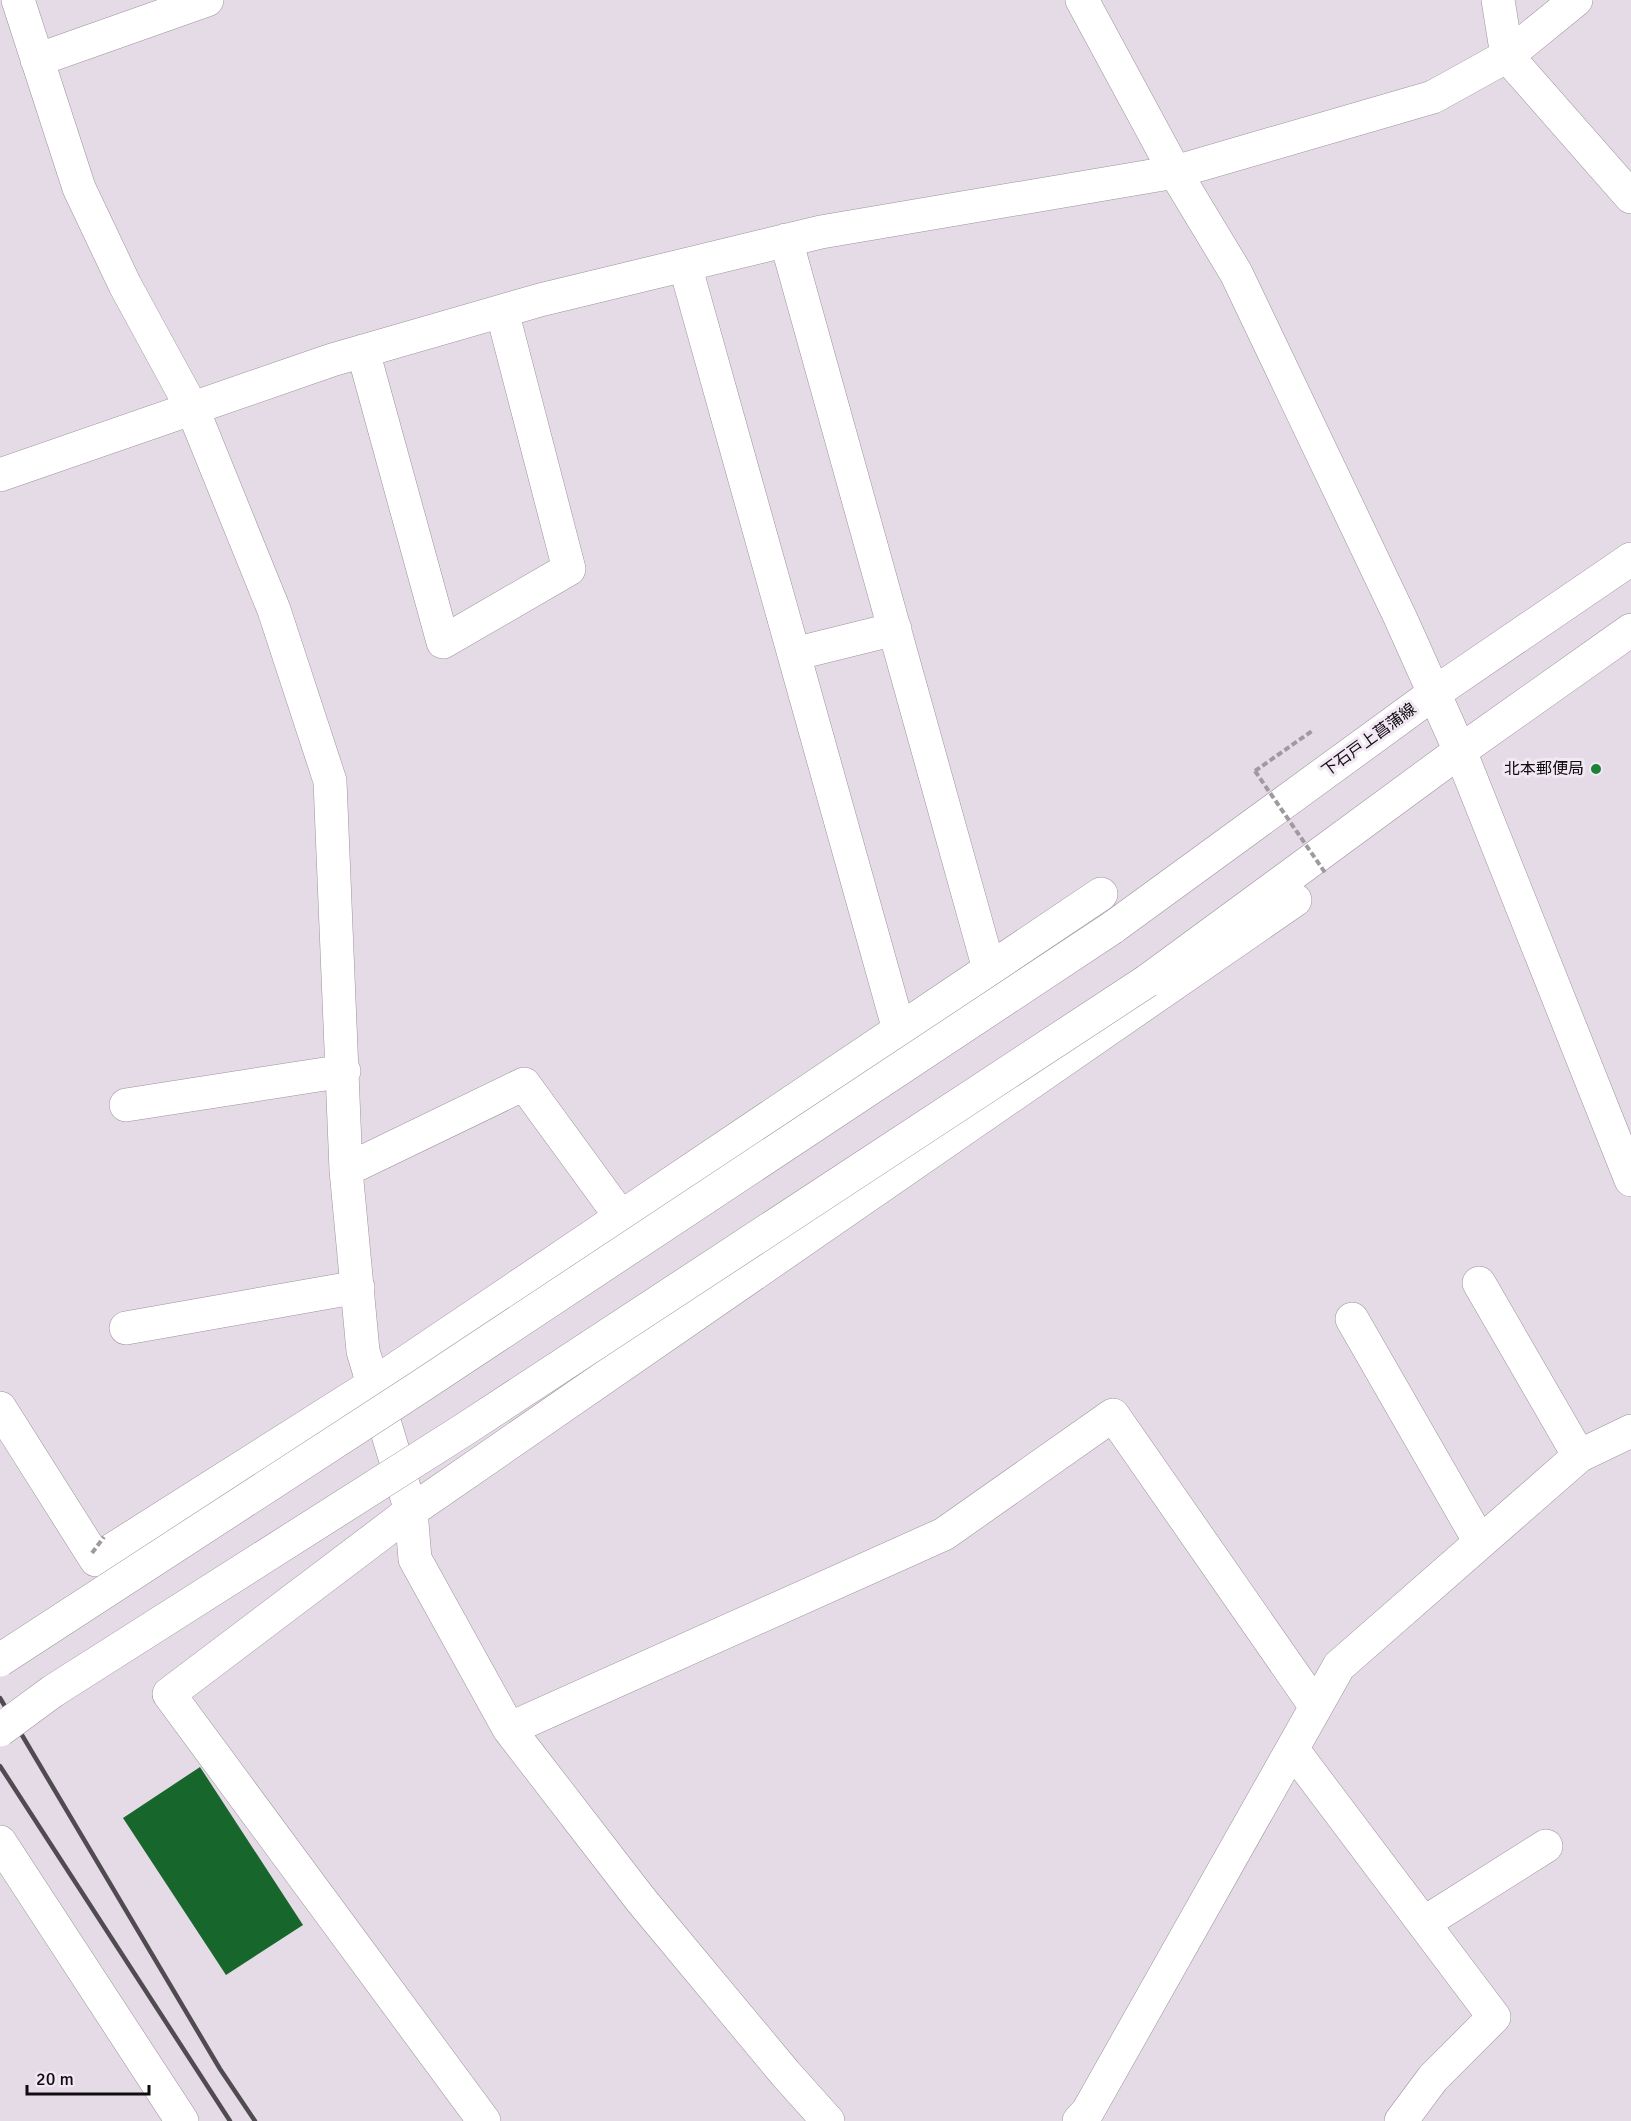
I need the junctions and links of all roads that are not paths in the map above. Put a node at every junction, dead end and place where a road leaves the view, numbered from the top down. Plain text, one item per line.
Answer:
1 (18, 0) edge
2 (207, 0) edge
3 (1082, 0) edge
4 (1498, 0) edge
5 (1576, 0) edge
6 (1507, 56) junction
7 (37, 60) junction
8 (1175, 172) junction
9 (1631, 197) edge
10 (786, 240) junction
11 (685, 265) junction
12 (502, 311) junction
13 (363, 351) junction
14 (193, 410) junction
15 (0, 475) edge
16 (1631, 559) edge
17 (894, 629) junction
18 (1631, 630) edge
19 (794, 654) junction
20 (1433, 694) junction
21 (1460, 751) junction
22 (1101, 894) dead end
23 (1295, 900) dead end
24 (990, 969) junction
25 (899, 1030) junction
26 (344, 1071) junction
27 (126, 1105) dead end
28 (346, 1170) junction
29 (1631, 1180) edge
30 (621, 1217) junction
31 (1479, 1282) dead end
32 (358, 1287) junction
33 (1352, 1319) dead end
34 (126, 1328) dead end
35 (372, 1385) junction
36 (0, 1408) edge
37 (1631, 1431) edge
38 (1579, 1456) junction
39 (411, 1511) junction
40 (1480, 1542) junction
41 (0, 1660) edge
42 (1316, 1707) junction
43 (508, 1729) junction
44 (0, 1730) edge
45 (1293, 1750) junction
46 (0, 1842) edge
47 (1546, 1846) dead end
48 (1424, 1923) junction
49 (1090, 2118) edge
50 (182, 2121) edge
51 (484, 2121) edge
52 (828, 2121) edge
53 (1401, 2121) edge

1 - 7 street
2 - 7 street
3 - 8 street
4 - 6 street
5 - 6 street
6 - 8 street
6 - 9 street
7 - 14 street
8 - 10 street
8 - 20 street
10 - 11 street
10 - 17 street
11 - 12 street
11 - 19 street
12 - 13 street
12 - 13 street
13 - 14 street
14 - 15 street
14 - 26 street
16 - 20 street, 下石戸上菖蒲線
17 - 19 street
17 - 24 street
18 - 21 street
19 - 25 street
20 - 21 street
20 - 41 street, 下石戸上菖蒲線, bridge
21 - 29 street
21 - 44 street, bridge
22 - 24 street
23 - 39 street
24 - 25 street
25 - 30 street
26 - 27 street
26 - 28 street
28 - 30 street
28 - 32 street
30 - 35 street
31 - 38 street
32 - 34 street
32 - 35 street
33 - 40 street
35 - 36 street
35 - 39 street
37 - 38 street
38 - 40 street
39 - 43 street
39 - 51 street
40 - 42 street
42 - 43 street
42 - 45 street
43 - 52 street
45 - 48 street
45 - 49 street
46 - 50 street
47 - 48 street
48 - 53 street

